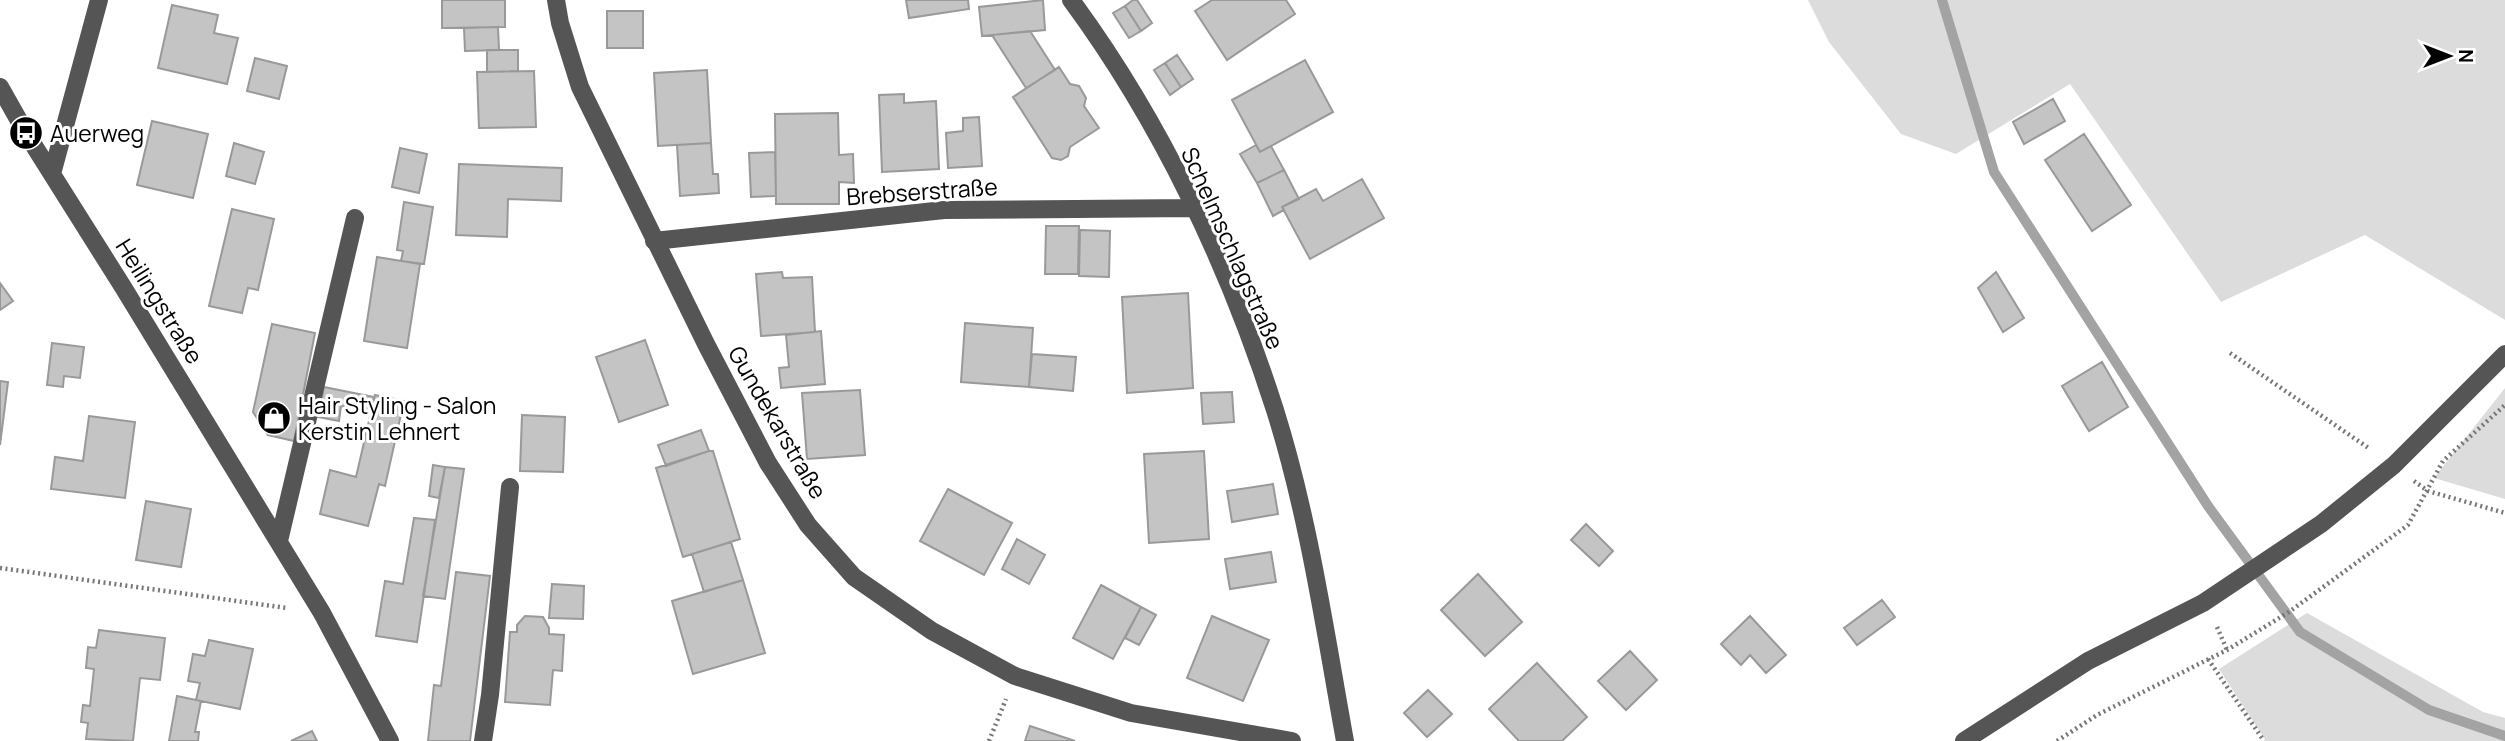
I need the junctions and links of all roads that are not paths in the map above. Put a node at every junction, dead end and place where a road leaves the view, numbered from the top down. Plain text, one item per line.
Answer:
1 (99, 0) edge
2 (556, 0) edge
3 (1071, 0) edge
4 (0, 87) edge
5 (52, 174) junction
6 (1193, 208) junction
7 (355, 218) dead end
8 (654, 241) junction
9 (2505, 354) edge
10 (510, 487) dead end
11 (279, 541) junction
12 (390, 741) edge
13 (483, 741) edge
14 (1292, 741) edge
15 (1345, 741) edge
16 (1964, 741) edge

1 - 5 street
2 - 8 street, Gundekarstraße
3 - 6 street, Schelmschlagstraße
4 - 5 street, Heilingstraße
5 - 11 street, Heilingstraße
6 - 8 street, Brebserstraße
6 - 15 street, Schelmschlagstraße
7 - 11 street
8 - 14 street, Gundekarstraße
9 - 16 street
10 - 13 street
11 - 12 street, Heilingstraße

